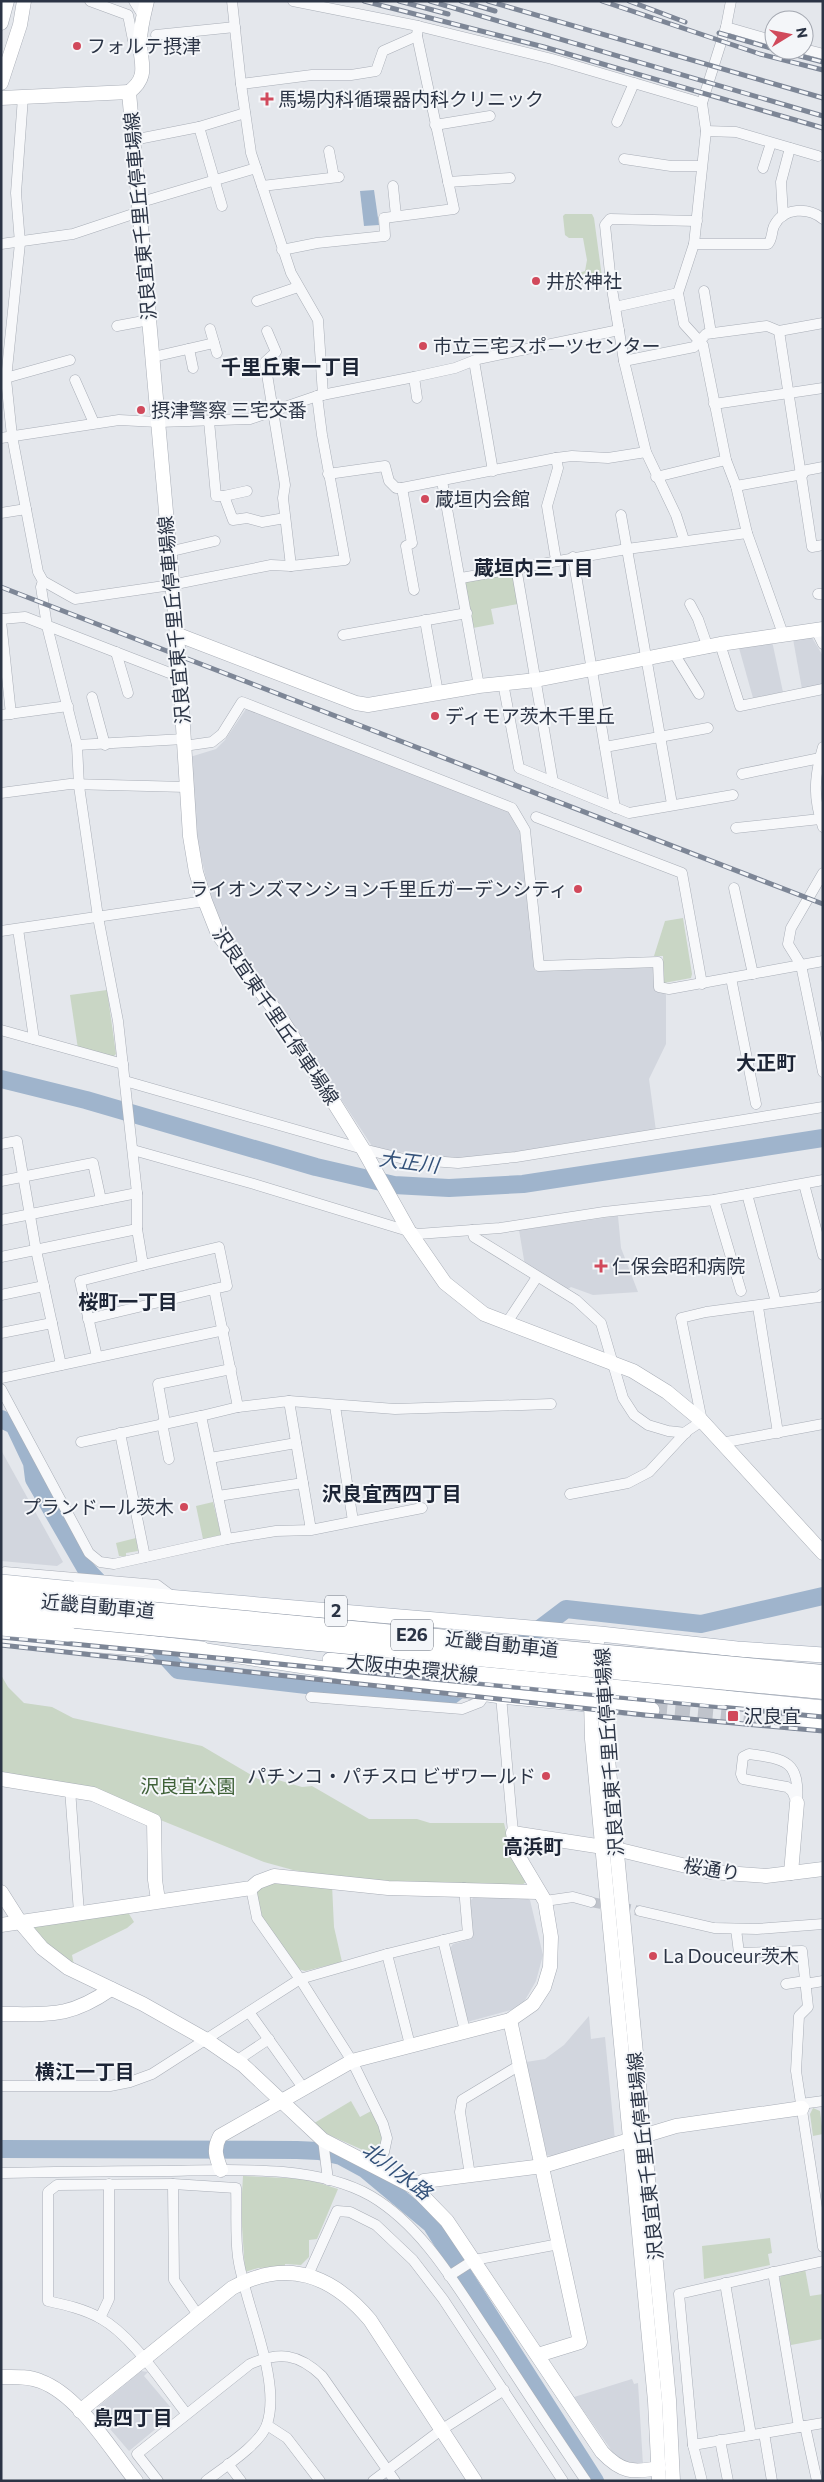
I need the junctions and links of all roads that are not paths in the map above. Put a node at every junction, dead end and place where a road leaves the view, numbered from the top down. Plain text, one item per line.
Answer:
1 (7, 1) edge
2 (24, 1) edge
3 (90, 1) edge
4 (134, 1) edge
5 (147, 1) edge
6 (232, 1) edge
7 (293, 1) edge
8 (732, 1) edge
9 (144, 17) junction
10 (1, 24) edge
11 (235, 27) junction
12 (726, 27) junction
13 (418, 31) junction
14 (156, 35) dead end
15 (764, 38) edge
16 (141, 56) junction
17 (1, 83) edge
18 (634, 83) junction
19 (241, 84) junction
20 (129, 92) junction
21 (22, 97) junction
22 (1, 98) edge
23 (702, 103) junction
24 (245, 113) junction
25 (490, 116) dead end
26 (617, 122) dead end
27 (435, 125) junction
28 (199, 126) junction
29 (706, 130) junction
30 (133, 140) junction
31 (771, 143) junction
32 (790, 148) junction
33 (329, 152) dead end
34 (818, 156) dead end
35 (624, 158) dead end
36 (701, 166) junction
37 (256, 168) junction
38 (763, 168) dead end
39 (510, 178) dead end
40 (214, 181) junction
41 (448, 182) junction
42 (262, 186) junction
43 (392, 186) dead end
44 (222, 206) dead end
45 (138, 208) junction
46 (396, 216) junction
47 (783, 216) junction
48 (823, 219) edge
49 (697, 221) junction
50 (20, 243) junction
51 (1, 244) edge
52 (694, 244) junction
53 (282, 250) junction
54 (298, 287) junction
55 (704, 291) dead end
56 (678, 293) junction
57 (257, 300) dead end
58 (615, 307) junction
59 (6, 312) edge
60 (149, 320) junction
61 (823, 323) edge
62 (117, 326) dead end
63 (210, 329) dead end
64 (619, 330) junction
65 (268, 331) dead end
66 (779, 331) junction
67 (711, 333) junction
68 (700, 342) junction
69 (189, 349) junction
70 (153, 357) junction
71 (70, 360) dead end
72 (624, 360) junction
73 (474, 361) junction
74 (193, 368) dead end
75 (414, 377) junction
76 (3, 379) edge
77 (75, 380) dead end
78 (823, 388) edge
79 (789, 393) junction
80 (320, 395) junction
81 (417, 398) dead end
82 (714, 404) junction
83 (272, 412) junction
84 (209, 420) junction
85 (158, 422) junction
86 (94, 423) junction
87 (6, 437) edge
88 (646, 452) junction
89 (556, 458) junction
90 (726, 460) junction
91 (823, 468) edge
92 (493, 471) junction
93 (802, 472) junction
94 (328, 474) junction
95 (656, 477) junction
96 (442, 481) junction
97 (736, 486) junction
98 (402, 488) junction
99 (247, 491) dead end
100 (224, 496) junction
101 (26, 509) junction
102 (1, 513) edge
103 (621, 515) dead end
104 (285, 518) junction
105 (747, 533) junction
106 (684, 540) junction
107 (215, 542) dead end
108 (823, 545) edge
109 (627, 548) junction
110 (168, 552) junction
111 (572, 557) junction
112 (556, 560) junction
113 (291, 566) junction
114 (516, 567) junction
115 (461, 578) junction
116 (44, 581) junction
117 (171, 584) junction
118 (414, 590) dead end
119 (690, 604) dead end
120 (467, 613) junction
121 (1, 620) edge
122 (425, 620) junction
123 (48, 626) junction
124 (819, 630) edge
125 (176, 634) junction
126 (783, 634) junction
127 (344, 635) dead end
128 (823, 644) edge
129 (714, 646) junction
130 (116, 652) junction
131 (675, 655) junction
132 (647, 660) junction
133 (3, 661) edge
134 (591, 670) junction
135 (180, 677) junction
136 (536, 680) junction
137 (503, 683) junction
138 (479, 686) junction
139 (823, 689) edge
140 (128, 693) dead end
141 (438, 693) junction
142 (700, 694) dead end
143 (92, 697) dead end
144 (68, 706) junction
145 (6, 715) edge
146 (708, 728) dead end
147 (661, 737) junction
148 (184, 743) junction
149 (105, 745) junction
150 (77, 746) junction
151 (605, 747) junction
152 (822, 751) edge
153 (742, 774) dead end
154 (553, 782) junction
155 (79, 786) junction
156 (186, 788) junction
157 (1, 793) edge
158 (733, 795) dead end
159 (672, 804) junction
160 (615, 808) junction
161 (536, 817) dead end
162 (821, 823) edge
163 (736, 828) dead end
164 (823, 873) edge
165 (734, 888) dead end
166 (204, 902) junction
167 (98, 917) junction
168 (18, 928) junction
169 (1, 931) edge
170 (823, 961) edge
171 (801, 965) junction
172 (753, 974) junction
173 (731, 978) junction
174 (702, 984) junction
175 (1, 1030) edge
176 (34, 1039) junction
177 (820, 1045) edge
178 (122, 1064) junction
179 (823, 1072) edge
180 (125, 1082) junction
181 (756, 1104) dead end
182 (823, 1106) edge
183 (1, 1144) edge
184 (132, 1148) junction
185 (363, 1150) junction
186 (24, 1176) junction
187 (823, 1180) edge
188 (1, 1181) edge
189 (804, 1184) junction
190 (137, 1193) junction
191 (747, 1194) junction
192 (101, 1200) junction
193 (714, 1200) junction
194 (30, 1214) junction
195 (1, 1220) edge
196 (407, 1227) junction
197 (137, 1228) junction
198 (472, 1230) junction
199 (36, 1250) junction
200 (823, 1255) edge
201 (1, 1257) edge
202 (143, 1265) junction
203 (537, 1276) junction
204 (44, 1286) junction
205 (214, 1289) junction
206 (741, 1291) dead end
207 (1, 1294) edge
208 (823, 1294) edge
209 (776, 1302) junction
210 (758, 1306) junction
211 (88, 1319) junction
212 (52, 1324) junction
213 (506, 1324) junction
214 (224, 1330) junction
215 (1, 1333) edge
216 (97, 1357) junction
217 (614, 1364) junction
218 (61, 1365) junction
219 (231, 1369) junction
220 (1, 1378) edge
221 (1, 1389) edge
222 (289, 1401) junction
223 (551, 1404) dead end
224 (336, 1406) junction
225 (238, 1407) junction
226 (200, 1416) junction
227 (702, 1421) junction
228 (163, 1423) junction
229 (823, 1424) edge
230 (686, 1432) junction
231 (120, 1433) junction
232 (778, 1433) junction
233 (81, 1442) dead end
234 (296, 1443) junction
235 (721, 1443) junction
236 (210, 1458) junction
237 (169, 1459) dead end
238 (303, 1483) junction
239 (570, 1494) dead end
240 (218, 1496) junction
241 (422, 1508) dead end
242 (353, 1521) junction
243 (312, 1530) junction
244 (227, 1539) junction
245 (823, 1553) edge
246 (145, 1557) junction
247 (1, 1582) edge
248 (1, 1597) edge
249 (173, 1597) junction
250 (1, 1612) edge
251 (1, 1628) edge
252 (600, 1634) junction
253 (169, 1644) junction
254 (193, 1649) junction
255 (823, 1656) edge
256 (823, 1674) edge
257 (823, 1690) edge
258 (494, 1695) junction
259 (311, 1697) dead end
260 (590, 1705) junction
261 (606, 1707) junction
262 (823, 1708) edge
263 (652, 1710) tunnel mouth
264 (796, 1723) tunnel mouth
265 (823, 1723) edge
266 (1, 1779) edge
267 (70, 1789) junction
268 (797, 1803) junction
269 (513, 1833) junction
270 (610, 1848) junction
271 (823, 1869) edge
272 (791, 1873) junction
273 (251, 1888) junction
274 (464, 1888) junction
275 (1, 1892) edge
276 (541, 1896) junction
277 (158, 1900) junction
278 (590, 1902) tunnel mouth
279 (640, 1911) tunnel mouth
280 (79, 1913) junction
281 (20, 1922) junction
282 (823, 1924) edge
283 (1, 1925) edge
284 (736, 1929) junction
285 (443, 1940) junction
286 (387, 1954) junction
287 (300, 1979) junction
288 (823, 1981) edge
289 (805, 1983) junction
290 (786, 1984) dead end
291 (111, 1989) junction
292 (249, 2012) junction
293 (1, 2014) edge
294 (510, 2020) junction
295 (464, 2031) junction
296 (205, 2039) junction
297 (269, 2039) junction
298 (410, 2045) junction
299 (236, 2060) junction
300 (352, 2061) junction
301 (520, 2065) junction
302 (1, 2086) edge
303 (304, 2089) junction
304 (283, 2102) junction
305 (822, 2103) edge
306 (802, 2106) junction
307 (637, 2139) junction
308 (323, 2140) junction
309 (543, 2166) junction
310 (375, 2167) junction
311 (221, 2170) junction
312 (1, 2174) edge
313 (470, 2175) junction
314 (328, 2180) junction
315 (109, 2184) junction
316 (173, 2184) junction
317 (414, 2187) junction
318 (559, 2244) junction
319 (823, 2248) edge
320 (474, 2260) junction
321 (823, 2262) edge
322 (773, 2272) junction
323 (308, 2276) junction
324 (449, 2276) junction
325 (244, 2281) junction
326 (725, 2283) junction
327 (198, 2315) junction
328 (100, 2318) junction
329 (538, 2356) junction
330 (142, 2358) junction
331 (264, 2358) junction
332 (1, 2377) edge
333 (504, 2390) junction
334 (80, 2411) junction
335 (186, 2413) junction
336 (823, 2423) edge
337 (267, 2425) junction
338 (802, 2427) junction
339 (441, 2430) junction
340 (764, 2433) junction
341 (751, 2435) junction
342 (720, 2440) junction
343 (694, 2445) junction
344 (228, 2464) junction
345 (388, 2470) junction
346 (659, 2474) edge
347 (136, 2481) edge
348 (158, 2481) edge
349 (206, 2481) edge
350 (241, 2481) edge
351 (320, 2481) edge
352 (373, 2481) edge
353 (395, 2481) edge
354 (475, 2481) edge
355 (563, 2481) edge
356 (586, 2481) edge
357 (673, 2481) edge
358 (702, 2481) edge
359 (728, 2481) edge
360 (772, 2481) edge
361 (816, 2481) edge

1 - 10 street
2 - 17 street
3 - 16 street
4 - 9 street
5 - 9 street, 沢良宜東千里丘停車場線
6 - 11 street
7 - 13 street
8 - 12 street
9 - 16 street, 沢良宜東千里丘停車場線
11 - 14 street
11 - 19 street
12 - 15 street
12 - 23 street
13 - 18 street
13 - 19 street
13 - 27 street
16 - 20 street, 沢良宜東千里丘停車場線
18 - 23 street
18 - 26 street
19 - 24 street
20 - 21 street
20 - 30 street, 沢良宜東千里丘停車場線
21 - 22 street
21 - 50 street
23 - 29 street
24 - 28 street
24 - 37 street
25 - 27 street
27 - 41 street
28 - 30 street
28 - 40 street
29 - 31 street
29 - 36 street
30 - 45 street, 沢良宜東千里丘停車場線
31 - 32 street
31 - 38 street
32 - 34 street
32 - 47 street
33 - 42 street
35 - 36 street
36 - 49 street
37 - 40 street
37 - 42 street
39 - 41 street
40 - 44 street
40 - 45 street
41 - 46 street
42 - 53 street
43 - 46 street
45 - 50 street
45 - 60 street, 沢良宜東千里丘停車場線
46 - 53 street
47 - 48 street
47 - 52 street
49 - 52 street
49 - 58 street
50 - 51 street
50 - 59 street
52 - 56 street
53 - 54 street
54 - 57 street
54 - 80 street
55 - 67 street
56 - 58 street
56 - 68 street
58 - 64 street
59 - 76 street
60 - 62 street
60 - 70 street, 沢良宜東千里丘停車場線
61 - 66 street
63 - 69 street
64 - 72 street
64 - 73 street
65 - 83 street
66 - 67 street
66 - 79 street
67 - 68 street
68 - 72 street
68 - 82 street
69 - 70 street
69 - 74 street
70 - 85 street, 沢良宜東千里丘停車場線
71 - 76 street
72 - 88 street
73 - 75 street
73 - 92 street
75 - 80 street
75 - 81 street
76 - 87 street
77 - 86 street
78 - 79 street
79 - 82 street
79 - 93 street
80 - 83 street
80 - 94 street
82 - 90 street
83 - 84 street
83 - 104 street
84 - 85 street
84 - 100 street
85 - 86 street
85 - 110 street, 沢良宜東千里丘停車場線
86 - 87 street
87 - 101 street
88 - 89 street
88 - 95 street
89 - 92 street
89 - 112 street
90 - 95 street
90 - 97 street
91 - 93 street
92 - 96 street
93 - 97 street
93 - 108 street
94 - 98 street
94 - 113 street
95 - 106 street
96 - 98 street
96 - 115 street
97 - 105 street
98 - 118 street
99 - 100 street
100 - 104 street
101 - 102 street
101 - 116 street
103 - 109 street
104 - 113 street
105 - 106 street
105 - 126 street
106 - 109 street
107 - 110 street
109 - 111 street
109 - 132 street
110 - 117 street, 沢良宜東千里丘停車場線
111 - 112 street
111 - 134 street
112 - 114 street
113 - 117 street
114 - 115 street
114 - 136 street
115 - 120 street
116 - 117 street
116 - 123 street
117 - 125 street, 沢良宜東千里丘停車場線
119 - 129 street
120 - 122 street
120 - 138 street
121 - 123 street
121 - 133 street
122 - 127 street
122 - 141 street
123 - 130 street
123 - 144 street
124 - 126 street
124 - 128 street
125 - 135 street, 沢良宜東千里丘停車場線
125 - 141 street
126 - 129 street
129 - 131 street
129 - 139 street
130 - 135 street
130 - 140 street
131 - 132 street
131 - 142 street
132 - 134 street
132 - 147 street
133 - 145 street
134 - 136 street
134 - 151 street
135 - 148 street, 沢良宜東千里丘停車場線
136 - 137 street
136 - 154 street
137 - 138 street
137 - 154 street
138 - 141 street
143 - 149 street
144 - 145 street
144 - 150 street
146 - 147 street
147 - 151 street
147 - 159 street
148 - 149 street
148 - 156 street, 沢良宜東千里丘停車場線
148 - 174 street
149 - 150 street
150 - 155 street
151 - 160 street
152 - 153 street
152 - 162 street
154 - 160 street
155 - 156 street
155 - 157 street
155 - 167 street
156 - 166 street, 沢良宜東千里丘停車場線
158 - 159 street
159 - 160 street
161 - 174 street
162 - 163 street
164 - 171 street
165 - 172 street
166 - 167 street
166 - 185 street, 沢良宜東千里丘停車場線
167 - 168 street
167 - 178 street
168 - 169 street
168 - 176 street
170 - 171 street
171 - 172 street
171 - 177 street
172 - 173 street
173 - 174 street
173 - 181 street
175 - 176 street
176 - 178 street
177 - 179 street
178 - 180 street
180 - 184 street
180 - 185 street
182 - 185 street
183 - 186 street
184 - 190 street
184 - 196 street
185 - 196 street, 沢良宜東千里丘停車場線
186 - 188 street
186 - 192 street
186 - 194 street
187 - 189 street
189 - 191 street
189 - 200 street
190 - 192 street
190 - 197 street
191 - 193 street
191 - 209 street
192 - 194 street
193 - 198 street
193 - 206 street
194 - 195 street
194 - 199 street
196 - 198 street
196 - 213 street, 沢良宜東千里丘停車場線
197 - 199 street
197 - 202 street
198 - 203 street
199 - 201 street
199 - 204 street
202 - 205 street
202 - 211 street
203 - 213 street
203 - 217 street
204 - 207 street
204 - 212 street
205 - 211 street
205 - 214 street
208 - 209 street
209 - 210 street
210 - 227 street
210 - 232 street
211 - 216 street
212 - 215 street
212 - 218 street
213 - 217 street, 沢良宜東千里丘停車場線
214 - 216 street
214 - 219 street
216 - 218 street
217 - 227 street, 沢良宜東千里丘停車場線
217 - 230 street
218 - 220 street
219 - 225 street
219 - 228 street
221 - 246 street
222 - 224 street
222 - 225 street
222 - 234 street
223 - 224 street
224 - 242 street
225 - 226 street
226 - 228 street
226 - 236 street
227 - 230 street
227 - 235 street, 沢良宜東千里丘停車場線
228 - 231 street
228 - 237 street
229 - 232 street
230 - 239 street
231 - 233 street
231 - 246 street
232 - 235 street
234 - 236 street
234 - 238 street
235 - 245 street, 沢良宜東千里丘停車場線
236 - 240 street
238 - 240 street
238 - 243 street
240 - 244 street
241 - 242 street
242 - 243 street
243 - 244 street
244 - 246 street
247 - 249 main road, 2, bridge
248 - 256 highway, 近畿自動車道 / E26, bridge
249 - 252 main road, 2
249 - 253 street
250 - 257 highway, 近畿自動車道 / E26, bridge
251 - 253 main road, 大阪中央環状線, bridge
252 - 255 main road, 2
252 - 260 street, 沢良宜東千里丘停車場線
252 - 261 street, 沢良宜東千里丘停車場線
253 - 254 main road, 大阪中央環状線
254 - 258 main road
254 - 262 main road, 大阪中央環状線, bridge
258 - 259 street
258 - 260 main road
258 - 269 street
260 - 261 main road
260 - 270 street, 沢良宜東千里丘停車場線
261 - 263 main road
261 - 270 street, 沢良宜東千里丘停車場線
264 - 265 main road
266 - 267 street
267 - 277 street
267 - 280 street
268 - 268 street
268 - 272 street
269 - 270 street, 桜通り
269 - 276 street
270 - 272 street, 桜通り
270 - 307 street, 沢良宜東千里丘停車場線
271 - 272 street, 桜通り
273 - 274 street
273 - 277 street
273 - 287 street
274 - 276 street
274 - 285 street
275 - 281 street
276 - 278 street
276 - 294 street
277 - 280 street
279 - 284 street
280 - 281 street
281 - 283 street
281 - 291 street
282 - 284 street
284 - 289 street
285 - 286 street
285 - 295 street
286 - 287 street
286 - 298 street
287 - 292 street
287 - 300 street
288 - 289 street
289 - 290 street
289 - 306 street
291 - 293 street
291 - 296 street
292 - 296 street
292 - 297 street
294 - 295 street
294 - 301 street
295 - 298 street
296 - 299 street
296 - 302 street
297 - 299 street
297 - 303 street
298 - 300 street
299 - 304 street
300 - 303 street
300 - 310 street
301 - 309 street
301 - 313 street
303 - 304 street
304 - 308 street
304 - 311 street
305 - 306 street
306 - 307 street
306 - 319 street
307 - 309 street
307 - 346 street, 沢良宜東千里丘停車場線
307 - 357 street, 沢良宜東千里丘停車場線
308 - 310 street
308 - 314 street
309 - 313 street
309 - 318 street
310 - 317 street
311 - 312 street
311 - 314 street
313 - 317 street
314 - 324 street
315 - 316 street
315 - 328 street
315 - 328 street
316 - 325 street
316 - 327 street
317 - 320 street
318 - 320 street
318 - 329 street
320 - 324 street
320 - 329 street
321 - 322 street
322 - 326 street
322 - 338 street
323 - 325 street
323 - 333 street
323 - 339 street
324 - 356 street
325 - 327 street
325 - 331 street
326 - 341 street
326 - 343 street
327 - 330 street
328 - 330 street
329 - 346 street
330 - 334 street
330 - 335 street
331 - 335 street
331 - 337 street
331 - 345 street
332 - 334 street
333 - 339 street
333 - 355 street
334 - 347 street
335 - 348 street
336 - 338 street
337 - 344 street
337 - 351 street
338 - 340 street
338 - 361 street
339 - 345 street
339 - 354 street
340 - 341 street
340 - 360 street
341 - 342 street
342 - 343 street
342 - 359 street
343 - 358 street
344 - 349 street
344 - 350 street
345 - 352 street
345 - 353 street

